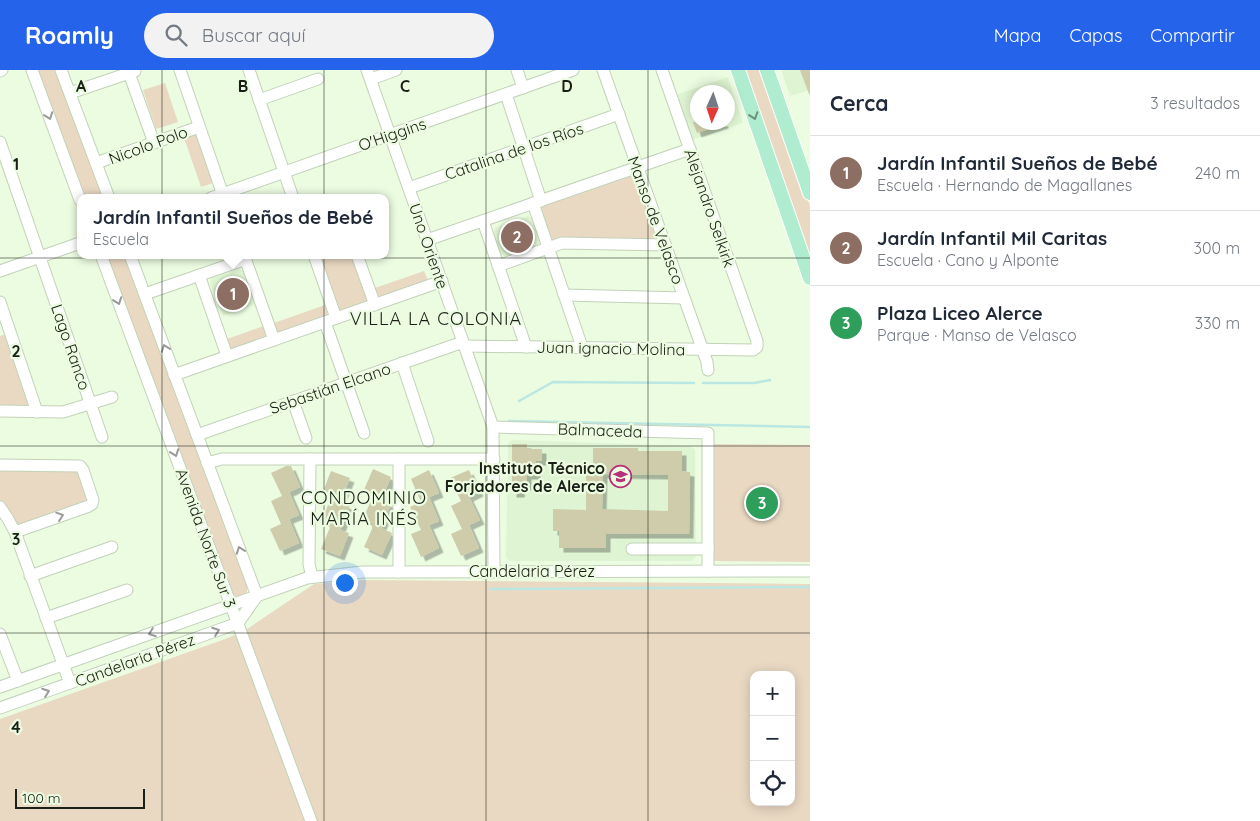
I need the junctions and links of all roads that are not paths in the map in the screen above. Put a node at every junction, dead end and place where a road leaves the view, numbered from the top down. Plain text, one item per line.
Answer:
1 (32, 70) edge
2 (61, 70) edge
3 (180, 70) edge
4 (248, 70) edge
5 (396, 70) edge
6 (517, 70) edge
7 (573, 70) edge
8 (603, 70) edge
9 (662, 70) edge
10 (738, 70) edge
11 (767, 70) edge
12 (133, 71) edge
13 (369, 74) edge
14 (318, 79) dead end
15 (523, 88) junction
16 (70, 93) junction
17 (506, 94) junction
18 (259, 100) junction
19 (619, 114) junction
20 (199, 126) junction
21 (390, 135) junction
22 (0, 142) edge
23 (154, 143) junction
24 (524, 148) junction
25 (690, 149) junction
26 (96, 163) junction
27 (638, 167) junction
28 (284, 172) junction
29 (409, 188) junction
30 (810, 193) edge
31 (78, 194) edge
32 (108, 194) edge
33 (223, 194) edge
34 (229, 194) edge
35 (292, 194) edge
36 (537, 202) junction
37 (483, 221) junction
38 (427, 240) junction
39 (77, 244) edge
40 (665, 245) junction
41 (548, 248) junction
42 (40, 257) junction
43 (102, 259) edge
44 (132, 259) edge
45 (240, 259) edge
46 (246, 259) edge
47 (315, 259) edge
48 (359, 259) edge
49 (498, 266) junction
50 (0, 271) edge
51 (199, 275) junction
52 (810, 278) edge
53 (442, 281) junction
54 (145, 294) junction
55 (564, 295) junction
56 (684, 298) junction
57 (0, 302) edge
58 (375, 305) junction
59 (330, 320) junction
60 (5, 332) edge
61 (274, 340) junction
62 (464, 344) junction
63 (526, 347) junction
64 (582, 347) junction
65 (757, 347) joint
66 (702, 349) junction
67 (227, 356) junction
68 (402, 363) junction
69 (708, 370) dead end
70 (174, 375) junction
71 (346, 383) junction
72 (112, 397) dead end
73 (293, 401) junction
74 (91, 404) junction
75 (0, 411) edge
76 (37, 412) junction
77 (493, 427) junction
78 (364, 433) dead end
79 (197, 435) junction
80 (102, 437) dead end
81 (306, 438) dead end
82 (428, 441) dead end
83 (494, 458) junction
84 (310, 459) junction
85 (399, 459) junction
86 (207, 463) junction
87 (0, 466) edge
88 (2, 511) edge
89 (14, 532) junction
90 (112, 547) dead end
91 (632, 549) dead end
92 (708, 549) junction
93 (708, 571) junction
94 (810, 571) edge
95 (399, 572) junction
96 (494, 572) junction
97 (30, 576) junction
98 (312, 577) junction
99 (127, 590) dead end
100 (257, 596) junction
101 (231, 605) junction
102 (46, 618) junction
103 (238, 623) junction
104 (0, 634) edge
105 (63, 665) junction
106 (18, 681) junction
107 (70, 683) junction
108 (0, 687) edge
109 (0, 708) edge
110 (311, 821) edge

1 -> 31 street
2 - 16 street
3 - 20 street
4 - 18 street
5 - 13 street
6 - 15 street
7 - 15 street, O'Higgins
8 - 19 street, Manso de Velasco
9 - 25 street, Alejandro Selkirk
10 -> 52 main road
11 - 30 main road
12 - 16 street
12 - 23 street
13 - 21 street, Uno Oriente
14 - 18 street
15 - 17 street, O'Higgins
16 - 26 street
17 - 21 street, O'Higgins
17 - 24 street
18 - 28 street
19 - 24 street, Catalina de los Ríos
19 - 27 street, Manso de Velasco
20 - 23 street, Nicolo Polo
20 - 33 street
21 - 28 street, O'Higgins
21 - 29 street, Uno Oriente
22 - 42 street, Lago Ranco
23 - 26 street, Nicolo Polo
24 - 29 street, Catalina de los Ríos
24 - 36 street
25 - 27 street
25 - 65 street, Alejandro Selkirk
26 - 32 street
27 - 36 street
27 - 40 street, Manso de Velasco
28 - 34 street, O'Higgins
28 - 35 street
29 - 38 street, Uno Oriente
36 - 37 street
36 - 41 street
37 - 38 street
37 - 49 street
38 - 53 street, Uno Oriente
39 - 42 street
40 - 41 street
40 - 56 street, Manso de Velasco
41 - 49 street
41 - 55 street
42 - 50 street
42 - 74 street, Lago Ranco
43 -> 101 street, Avenida Norte Sur 3
44 - 54 street, Avenida Norte Sur 3
45 - 51 street
46 - 61 street
47 - 59 street
48 - 58 street
49 - 63 street
51 - 54 street
51 - 67 street
53 - 58 street
53 - 62 street, Uno Oriente
70 -> 54 street, Avenida Norte Sur 3
55 - 56 street
55 - 64 street
56 - 66 street, Manso de Velasco
57 - 60 street
58 - 59 street
59 - 61 street
59 - 71 street
60 - 76 street
61 - 67 street
62 - 63 street, Juan ignacio Molina
62 - 68 street, Sebastián Elcano
62 - 77 street, Uno Oriente
63 - 64 street, Juan ignacio Molina
64 - 66 street, Juan ignacio Molina
65 - 66 street, Juan ignacio Molina
66 - 69 street, Manso de Velasco
67 - 70 street
68 - 71 street, Sebastián Elcano
68 - 82 street
70 - 79 street, Avenida Norte Sur 3
71 - 73 street, Sebastián Elcano
71 - 78 street
72 - 74 street
73 - 79 street, Sebastián Elcano
73 - 81 street
74 - 76 street
74 - 80 street, Lago Ranco
75 - 76 street
77 - 83 street, Uno Oriente
77 - 92 street, Balmaceda
79 - 86 street, Avenida Norte Sur 3
83 - 85 street
83 - 96 street, Uno Oriente
84 - 85 street
84 - 86 street
84 - 98 street
85 - 95 street
100 -> 86 street, Avenida Norte Sur 3
89 -> 87 street
88 - 89 street
89 - 97 street
90 - 97 street
91 - 92 street
92 - 93 street
93 - 94 street, Candelaria Pérez
93 - 96 street, Candelaria Pérez
95 - 96 street, Candelaria Pérez
95 - 98 street, Candelaria Pérez
97 - 102 street
98 - 100 street, Candelaria Pérez
99 - 102 street
100 - 101 street, Candelaria Pérez
100 - 103 street
101 - 103 street, Avenida Norte Sur 3
101 -> 105 street, Candelaria Pérez
102 - 105 street
107 -> 103 street, Candelaria Pérez
103 - 110 street, Avenida Norte Sur 3
104 - 106 street
105 - 106 street, Candelaria Pérez
105 - 107 street
106 - 108 street, Candelaria Pérez
109 -> 107 street, Candelaria Pérez

